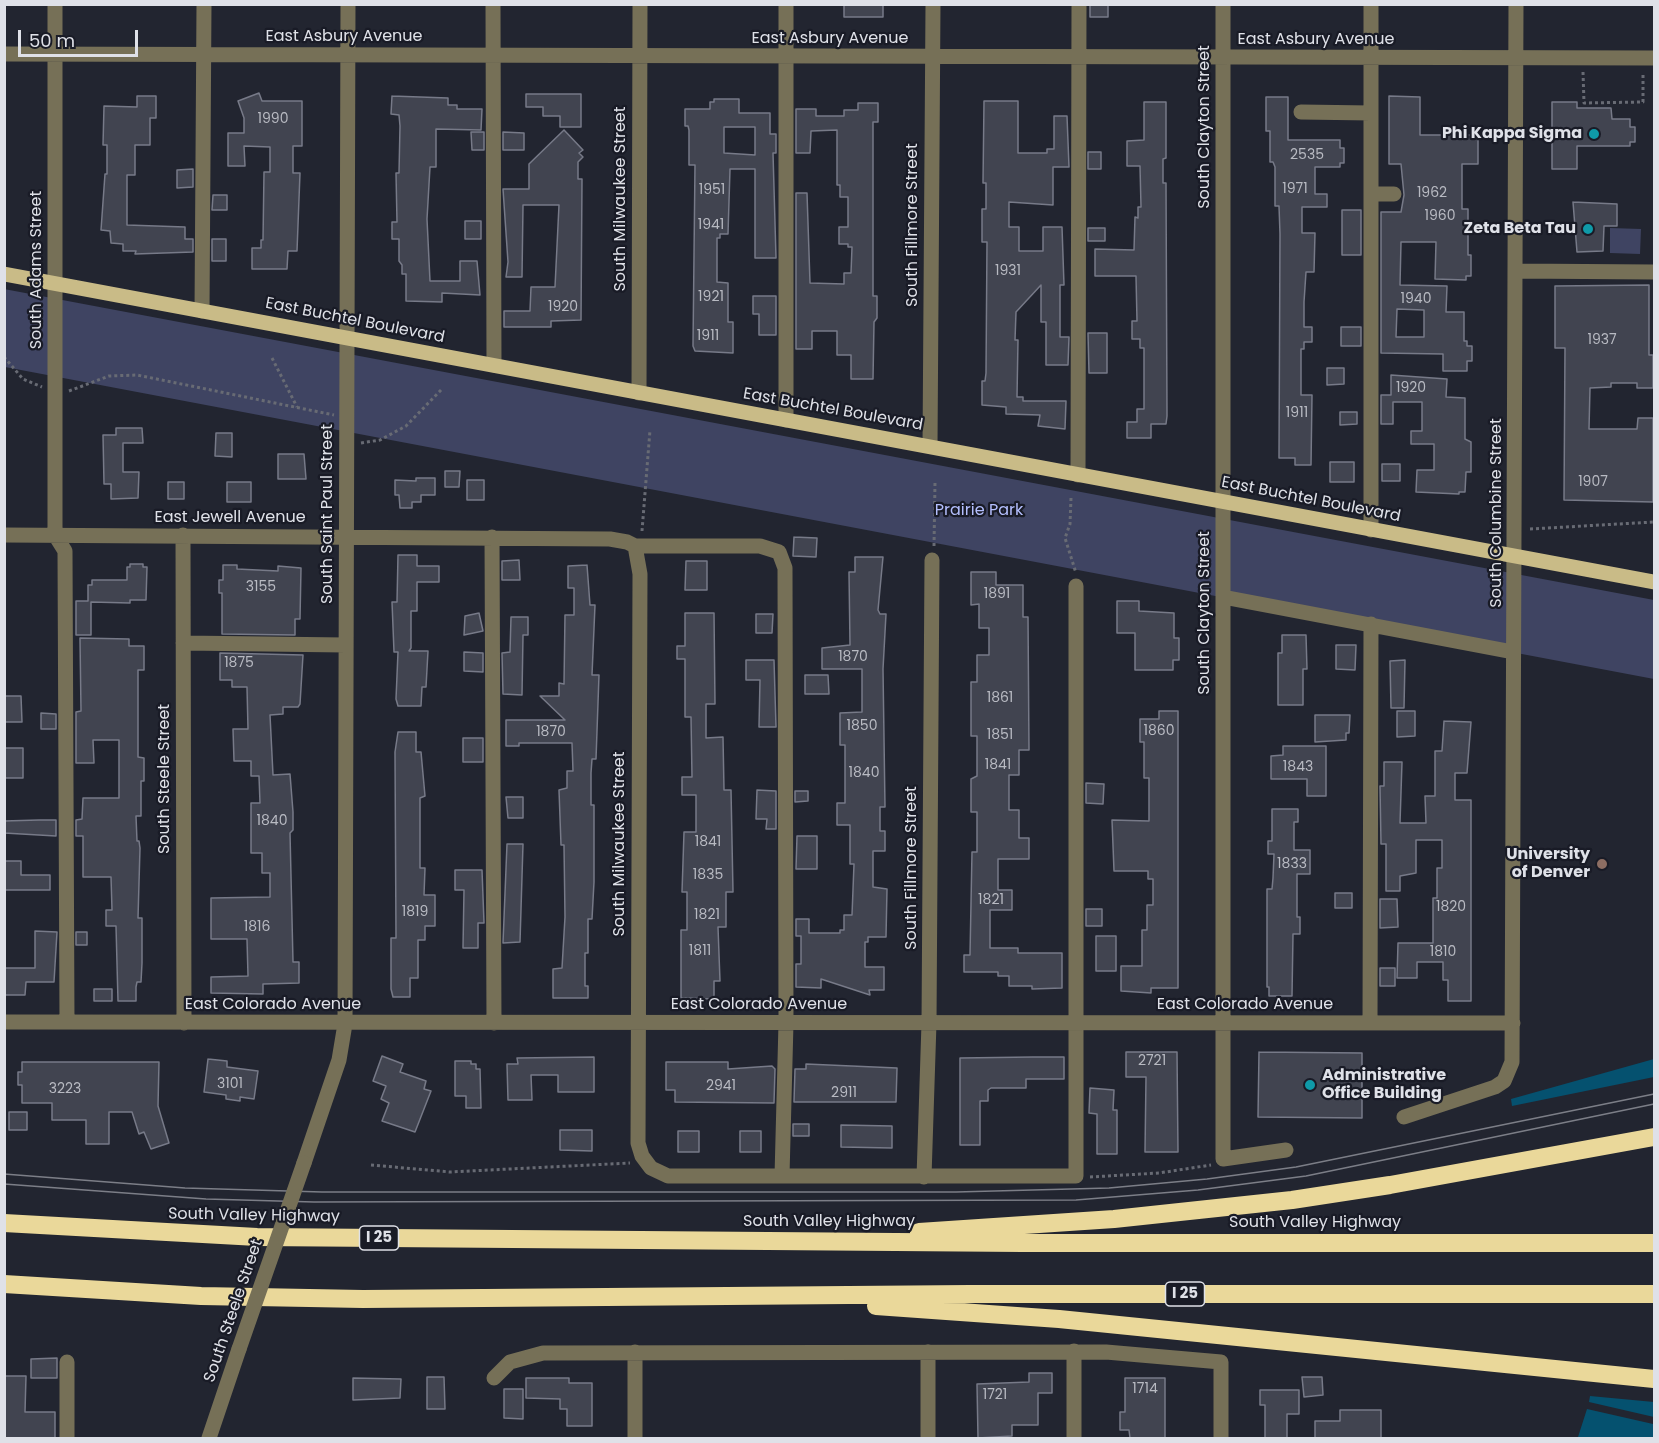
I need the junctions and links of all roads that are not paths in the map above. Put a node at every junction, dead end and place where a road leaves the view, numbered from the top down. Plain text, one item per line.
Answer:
1 (55, 4) edge
2 (204, 4) edge
3 (348, 4) edge
4 (493, 4) edge
5 (640, 4) edge
6 (786, 4) edge
7 (933, 4) edge
8 (1079, 4) edge
9 (1223, 4) edge
10 (1371, 4) edge
11 (1516, 4) edge
12 (4, 54) edge
13 (55, 55) junction
14 (204, 55) junction
15 (348, 55) junction
16 (492, 55) junction
17 (640, 56) junction
18 (786, 57) junction
19 (932, 57) junction
20 (1224, 57) junction
21 (1078, 58) junction
22 (1371, 58) junction
23 (1516, 58) junction
24 (1654, 58) edge
25 (1301, 112) dead end
26 (1371, 113) junction
27 (1371, 194) junction
28 (1394, 194) dead end
29 (1515, 271) junction
30 (1654, 273) edge
31 (4, 274) edge
32 (55, 284) junction
33 (202, 311) junction
34 (346, 338) junction
35 (494, 365) junction
36 (639, 393) junction
37 (786, 420) junction
38 (930, 446) junction
39 (1078, 475) junction
40 (1224, 502) junction
41 (1371, 530) junction
42 (4, 535) edge
43 (55, 535) junction
44 (183, 535) junction
45 (346, 536) junction
46 (492, 537) junction
47 (635, 546) junction
48 (1514, 556) junction
49 (932, 560) road end
50 (1654, 582) edge
51 (1076, 586) road end
52 (1223, 597) junction
53 (1371, 624) junction
54 (183, 643) junction
55 (346, 645) junction
56 (1513, 652) junction
57 (4, 1022) edge
58 (67, 1022) junction
59 (184, 1023) junction
60 (494, 1023) junction
61 (638, 1023) junction
62 (786, 1023) junction
63 (929, 1023) junction
64 (1075, 1023) junction
65 (1370, 1023) junction
66 (1513, 1023) junction
67 (345, 1024) junction
68 (1223, 1024) junction
69 (1404, 1117) dead end
70 (1649, 1139) edge
71 (1286, 1150) dead end
72 (782, 1176) junction
73 (924, 1177) junction
74 (4, 1223) edge
75 (755, 1241) junction
76 (1654, 1243) edge
77 (4, 1284) edge
78 (1654, 1294) edge
79 (716, 1297) junction
80 (1074, 1351) junction
81 (636, 1352) junction
82 (928, 1352) junction
83 (67, 1362) dead end
84 (494, 1378) dead end
85 (1654, 1379) edge
86 (67, 1438) edge
87 (209, 1438) edge
88 (635, 1438) edge
89 (928, 1438) edge
90 (1074, 1438) edge
91 (1221, 1438) edge

1 - 13 street, South Adams Street
2 - 14 street
3 - 15 street, South Saint Paul Street
4 - 16 street
5 - 17 street, South Milwaukee Street
6 - 18 street
7 - 19 street, South Fillmore Street
8 - 21 street
9 - 20 street, South Clayton Street
10 - 22 street
11 - 23 street, South Columbine Street
12 - 13 street, East Asbury Avenue
13 - 14 street, East Asbury Avenue
13 - 32 street, South Adams Street
14 - 15 street, East Asbury Avenue
14 - 33 street
15 - 16 street, East Asbury Avenue
15 - 34 street, South Saint Paul Street
16 - 17 street, East Asbury Avenue
16 - 35 street
17 - 18 street, East Asbury Avenue
17 - 36 street, South Milwaukee Street
18 - 19 street, East Asbury Avenue
18 - 37 street
19 - 21 street, East Asbury Avenue
19 - 38 street, South Fillmore Street
20 - 21 street, East Asbury Avenue
20 - 22 street, East Asbury Avenue
20 - 40 street, South Clayton Street
21 - 39 street
22 - 23 street, East Asbury Avenue
22 - 26 street
23 - 24 street, East Asbury Avenue
23 - 29 street, South Columbine Street
25 - 26 street
26 - 27 street
27 - 28 street
27 - 41 street
29 - 30 street
29 - 48 street, South Columbine Street
31 - 32 main road, East Buchtel Boulevard
32 - 33 main road, East Buchtel Boulevard
32 - 43 street, South Adams Street
33 - 34 main road, East Buchtel Boulevard
34 - 35 main road, East Buchtel Boulevard
34 - 45 street, South Saint Paul Street
35 - 36 main road, East Buchtel Boulevard
36 - 37 main road, East Buchtel Boulevard
37 - 38 main road, East Buchtel Boulevard
38 - 39 main road, East Buchtel Boulevard
39 - 40 main road, East Buchtel Boulevard
40 - 41 main road, East Buchtel Boulevard
40 - 52 street, South Clayton Street
41 - 48 main road, East Buchtel Boulevard
42 - 43 street, East Jewell Avenue
43 - 44 street, East Jewell Avenue
43 - 58 street, South Adams Street
44 - 45 street, East Jewell Avenue
44 - 54 street, South Steele Street
45 - 46 street, East Jewell Avenue
45 - 55 street, South Saint Paul Street
46 - 47 street, East Jewell Avenue
46 - 60 street
47 - 61 street, South Milwaukee Street
47 - 62 street, East Jewell Avenue
48 - 50 main road, East Buchtel Boulevard
48 - 56 street, South Columbine Street
49 - 63 street, South Fillmore Street
51 - 64 street
52 - 53 street
52 - 68 street, South Clayton Street
53 - 56 street
53 - 65 street
54 - 55 street
54 - 59 street, South Steele Street
55 - 67 street, South Saint Paul Street
56 - 66 street, South Columbine Street
57 - 58 street, East Colorado Avenue
58 - 59 street, East Colorado Avenue
59 - 67 street, East Colorado Avenue
60 - 61 street, East Colorado Avenue
60 - 67 street, East Colorado Avenue
61 - 62 street, East Colorado Avenue
61 - 72 street, South Milwaukee Street
62 - 63 street, East Colorado Avenue
62 - 72 street
63 - 64 street, East Colorado Avenue
63 - 73 street, South Fillmore Street
64 - 68 street, East Colorado Avenue
64 - 73 street
65 - 66 street, East Colorado Avenue
65 - 68 street, East Colorado Avenue
66 - 69 street, South Columbine Street
67 - 87 street, South Steele Street, bridge
68 - 71 street, South Clayton Street
70 - 75 highway
72 - 73 street
74 - 75 highway, South Valley Highway / I 25
75 - 76 highway, South Valley Highway / I 25
77 - 79 highway, I 25
78 - 79 highway, I 25
79 - 85 highway
80 - 82 street
80 - 90 street
80 - 91 street
81 - 82 street
81 - 84 street
81 - 88 street
82 - 89 street
83 - 86 street

